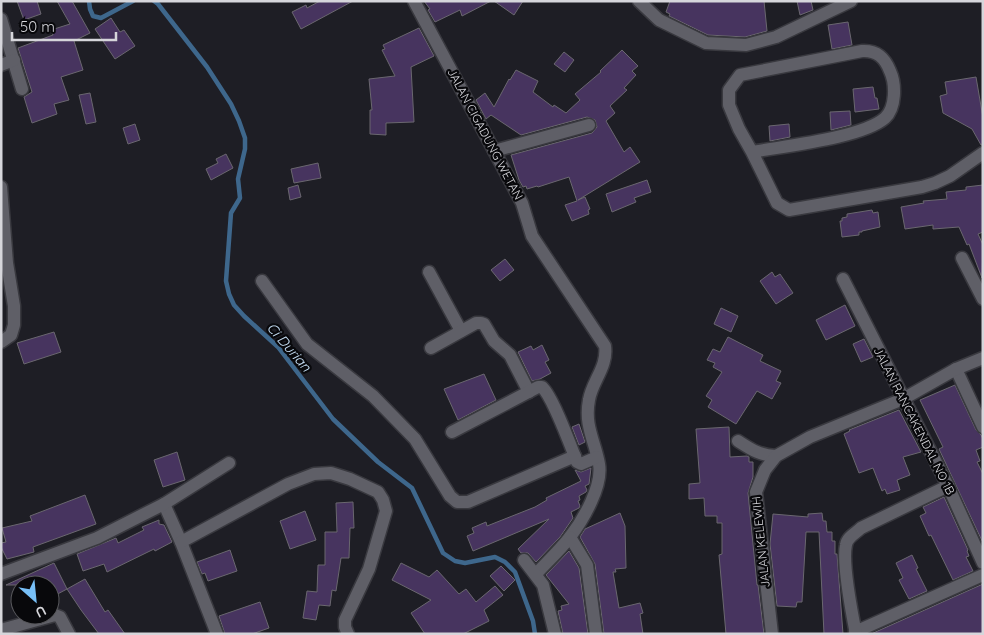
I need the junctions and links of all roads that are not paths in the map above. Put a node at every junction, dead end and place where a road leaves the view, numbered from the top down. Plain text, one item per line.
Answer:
1 (414, 1) edge
2 (639, 1) edge
3 (852, 1) edge
4 (1, 19) edge
5 (14, 60) junction
6 (1, 65) edge
7 (22, 88) dead end
8 (589, 125) dead end
9 (494, 151) junction
10 (752, 152) junction
11 (983, 153) edge
12 (1, 187) edge
13 (962, 258) dead end
14 (429, 272) dead end
15 (843, 279) dead end
16 (262, 282) dead end
17 (983, 299) edge
18 (461, 331) junction
19 (1, 342) edge
20 (430, 348) dead end
21 (983, 358) edge
22 (956, 369) junction
23 (529, 392) junction
24 (902, 399) junction
25 (983, 427) edge
26 (452, 432) dead end
27 (738, 441) dead end
28 (574, 456) junction
29 (776, 456) junction
30 (597, 457) junction
31 (229, 463) dead end
32 (948, 486) junction
33 (164, 504) junction
34 (570, 537) junction
35 (181, 542) junction
36 (524, 560) dead end
37 (983, 563) edge
38 (1, 574) edge
39 (536, 574) junction
40 (983, 575) edge
41 (1, 630) edge
42 (856, 633) edge
43 (69, 634) edge
44 (217, 634) edge
45 (348, 634) edge
46 (556, 634) edge
47 (596, 634) edge
48 (772, 634) edge

1 - 9 street, JALAN CIGADUNG WETAN
2 - 3 street
4 - 5 street
5 - 6 street
5 - 7 street
8 - 9 street
9 - 30 street, JALAN CIGADUNG WETAN
10 - 10 street
10 - 11 street
12 - 19 street
13 - 17 street
14 - 18 street
15 - 24 street, JALAN RANCAKENDAL NO 1B
16 - 28 street
18 - 20 street
18 - 23 street
21 - 22 street
22 - 24 street
22 - 25 street
23 - 26 street
23 - 28 street
24 - 29 street
24 - 32 street, JALAN RANCAKENDAL NO 1B
27 - 29 street
28 - 30 street
29 - 48 street, JALAN KELEWIH
30 - 34 street, JALAN CIGADUNG WETAN
31 - 33 street
32 - 37 street, JALAN RANCAKENDAL NO 1B
32 - 42 street
33 - 35 street
33 - 38 street
34 - 39 street, JALAN CIGADUNG WETAN
34 - 47 street
35 - 44 street
35 - 45 street
36 - 39 street
39 - 46 street
40 - 42 street
41 - 43 street

